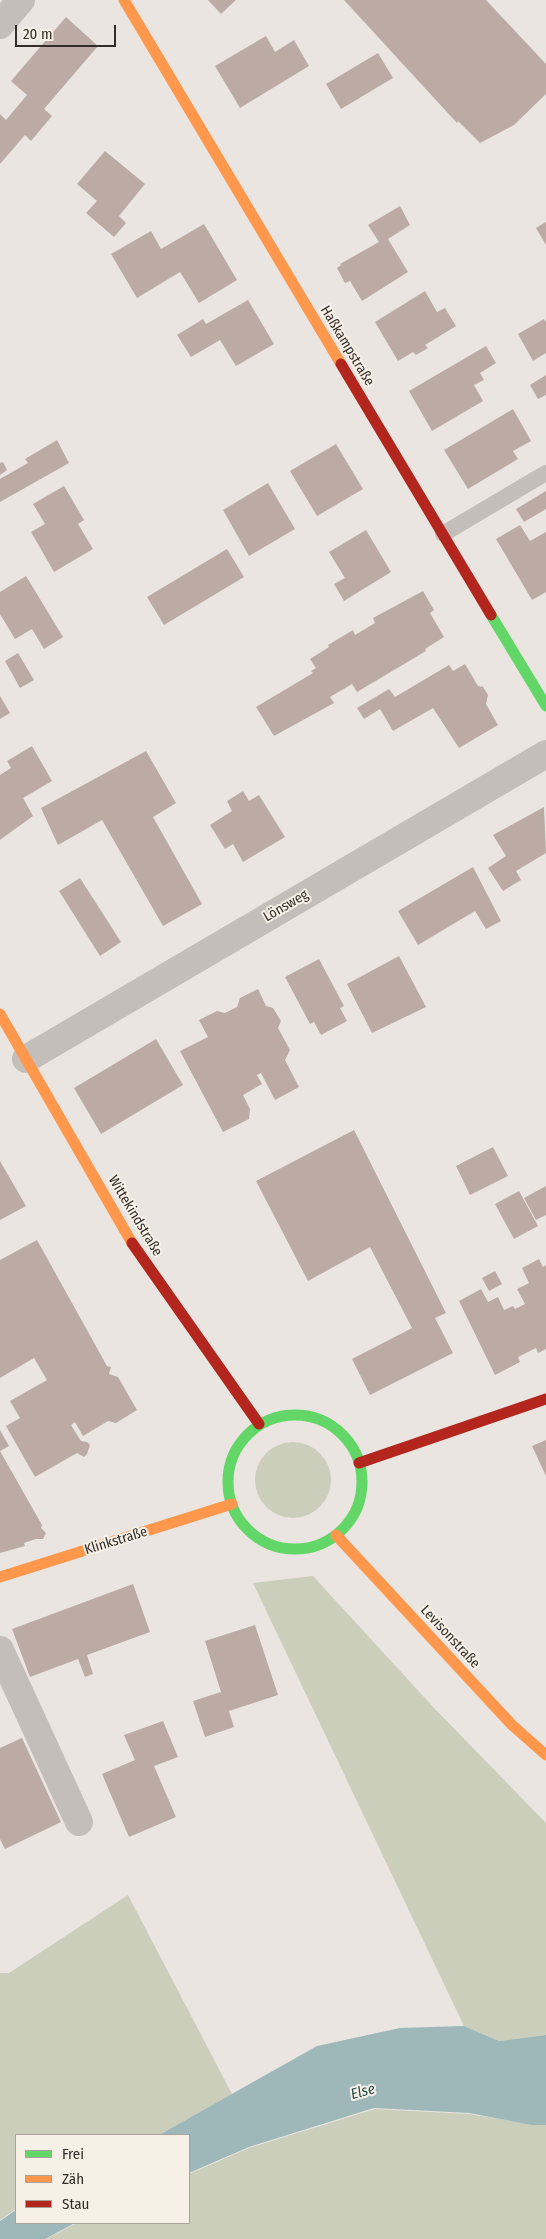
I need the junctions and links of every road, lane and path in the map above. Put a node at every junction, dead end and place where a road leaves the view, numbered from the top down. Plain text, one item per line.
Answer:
1 (21, 0) edge
2 (124, 0) edge
3 (0, 24) edge
4 (546, 473) edge
5 (443, 534) junction
6 (546, 706) edge
7 (546, 754) edge
8 (0, 1014) edge
9 (26, 1059) junction
10 (546, 1399) edge
11 (259, 1424) junction
12 (359, 1463) junction
13 (232, 1504) junction
14 (336, 1535) junction
15 (0, 1577) edge
16 (0, 1650) edge
17 (546, 1755) edge
18 (79, 1822) dead end

1 - 3 street
2 - 5 main road, Haßkampstraße
4 - 5 lane
5 - 6 main road, Haßkampstraße
7 - 9 street, Lönsweg
8 - 9 main road, Wittekindstraße
9 - 11 main road, Wittekindstraße
10 - 12 main road
11 - 12 main road
11 - 13 main road
12 - 14 main road
13 - 14 main road
13 - 15 main road, Klinkstraße
14 - 17 main road, Levisonstraße
16 - 18 street

